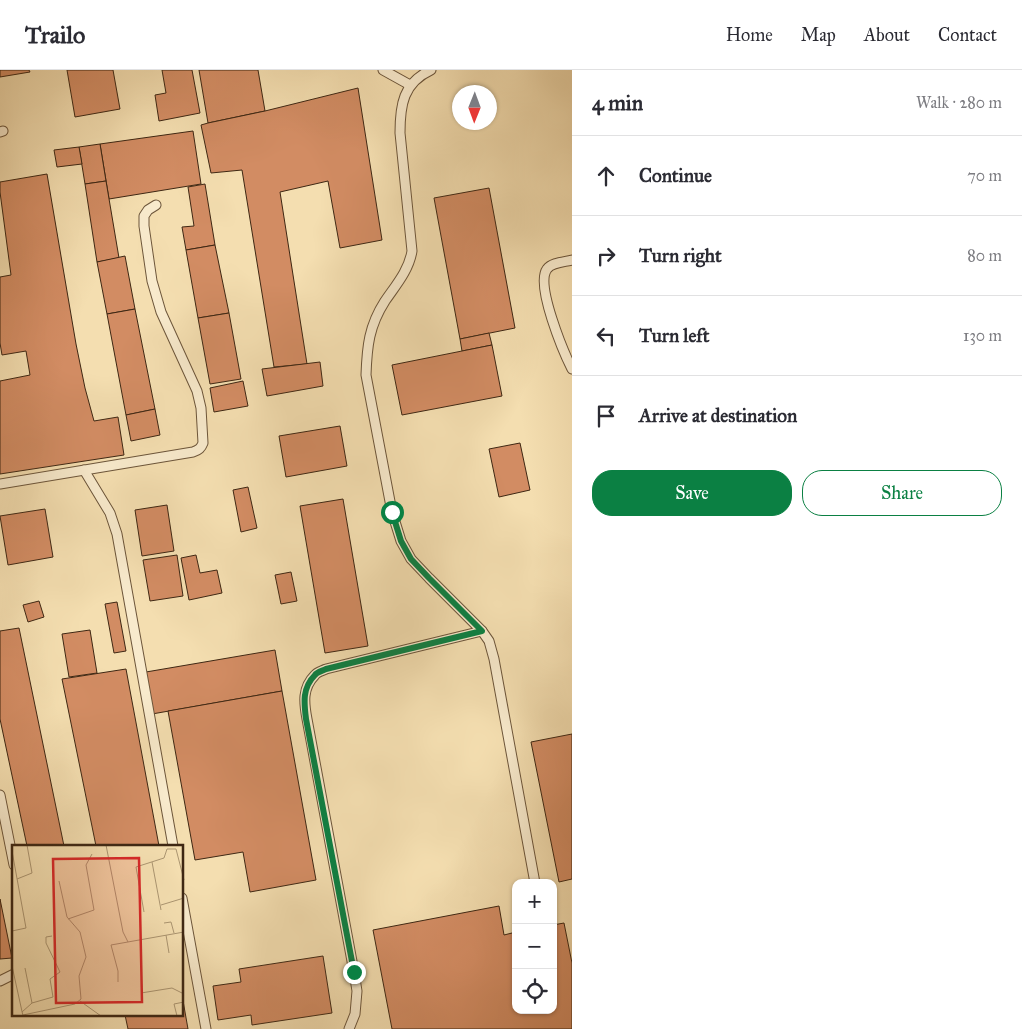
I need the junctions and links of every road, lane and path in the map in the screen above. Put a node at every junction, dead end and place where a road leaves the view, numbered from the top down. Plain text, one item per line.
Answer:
1 (383, 70) edge
2 (431, 70) edge
3 (410, 85) junction
4 (156, 205) dead end
5 (572, 260) edge
6 (572, 369) edge
7 (84, 470) junction
8 (0, 484) edge
9 (482, 631) junction
10 (0, 795) edge
11 (173, 845) edge
12 (12, 855) edge
13 (534, 879) edge
14 (184, 909) edge
15 (12, 975) edge
16 (0, 981) edge
17 (206, 1029) edge
18 (349, 1029) edge

1 - 3 lane
2 - 3 lane
3 - 9 lane
4 - 7 lane
5 - 6 lane
7 - 8 lane
7 - 11 lane
9 - 13 lane
9 - 18 lane
10 - 12 lane
14 - 17 lane
15 - 16 lane

